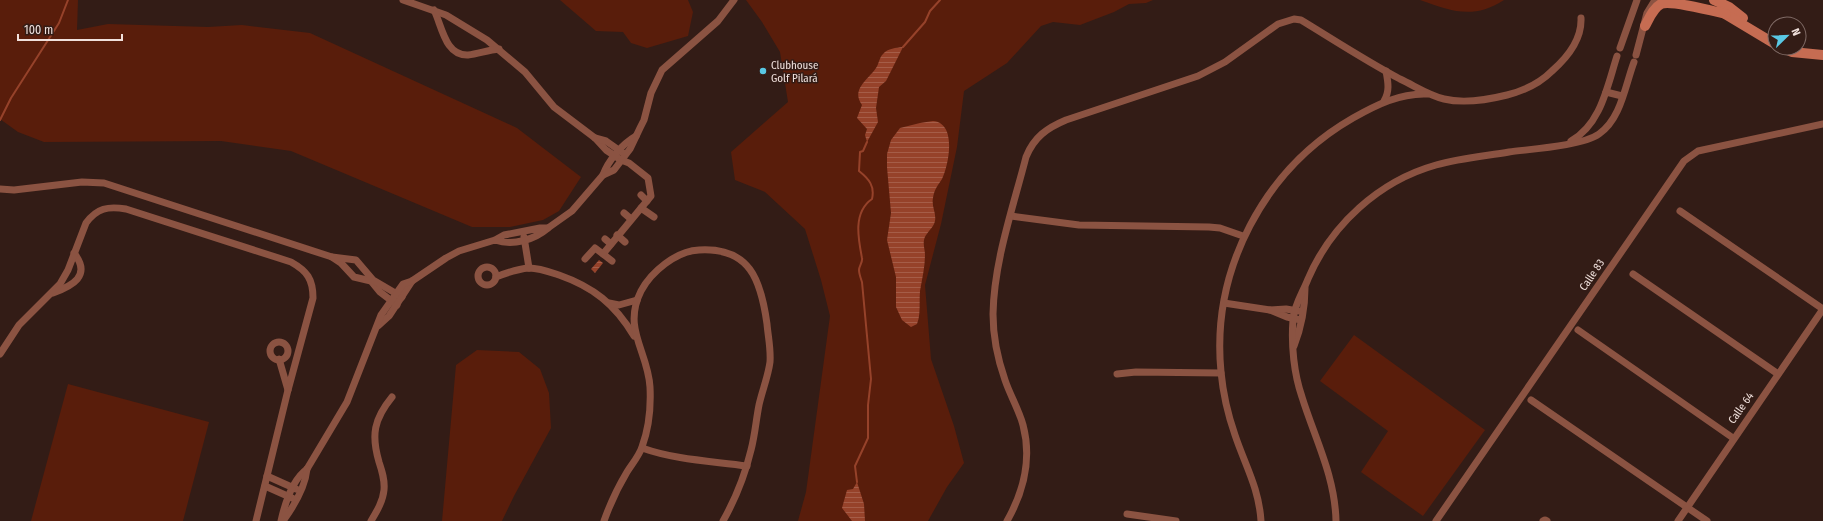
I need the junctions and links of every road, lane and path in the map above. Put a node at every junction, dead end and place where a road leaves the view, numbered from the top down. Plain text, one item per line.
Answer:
1 (403, 0) edge
2 (734, 0) edge
3 (1637, 0) edge
4 (1655, 0) edge
5 (1694, 0) edge
6 (1714, 0) edge
7 (434, 10) junction
8 (1726, 14) junction
9 (1581, 18) dead end
10 (1645, 26) junction
11 (1767, 37) edge
12 (1767, 38) edge
13 (1620, 48) dead end
14 (499, 49) junction
15 (1807, 54) edge
16 (1636, 55) dead end
17 (1823, 55) edge
18 (1617, 56) dead end
19 (1634, 62) dead end
20 (1386, 71) junction
21 (1606, 92) junction
22 (1429, 94) junction
23 (1622, 96) junction
24 (1384, 101) junction
25 (1823, 124) edge
26 (1565, 144) junction
27 (620, 156) junction
28 (0, 189) edge
29 (641, 195) dead end
30 (647, 201) junction
31 (641, 208) junction
32 (1680, 211) dead end
33 (624, 213) dead end
34 (1011, 216) junction
35 (654, 217) dead end
36 (631, 219) junction
37 (548, 228) junction
38 (523, 232) junction
39 (617, 236) junction
40 (1243, 236) junction
41 (605, 239) dead end
42 (495, 240) junction
43 (524, 240) junction
44 (625, 242) dead end
45 (611, 244) junction
46 (74, 253) junction
47 (603, 254) junction
48 (332, 258) junction
49 (585, 259) dead end
50 (612, 261) dead end
51 (529, 268) junction
52 (1633, 274) dead end
53 (496, 277) dead end
54 (1305, 287) junction
55 (52, 293) junction
56 (399, 295) junction
57 (638, 300) junction
58 (394, 303) junction
59 (609, 303) junction
60 (1224, 303) junction
61 (1823, 309) edge
62 (1270, 310) junction
63 (1295, 310) junction
64 (1303, 312) junction
65 (1293, 318) junction
66 (1301, 320) junction
67 (1578, 330) dead end
68 (637, 341) junction
69 (1294, 347) junction
70 (0, 354) edge
71 (280, 360) dead end
72 (1221, 373) junction
73 (1118, 374) dead end
74 (1778, 374) junction
75 (288, 390) junction
76 (392, 397) dead end
77 (1531, 400) dead end
78 (1734, 438) junction
79 (642, 448) junction
80 (747, 466) junction
81 (307, 469) junction
82 (267, 476) junction
83 (265, 486) junction
84 (293, 487) junction
85 (300, 491) junction
86 (292, 498) junction
87 (1687, 507) junction
88 (1127, 514) dead end
89 (256, 521) edge
90 (282, 521) edge
91 (371, 521) edge
92 (604, 521) edge
93 (723, 521) edge
94 (1007, 521) edge
95 (1176, 521) edge
96 (1261, 521) edge
97 (1336, 521) edge
98 (1436, 521) edge
99 (1544, 521) edge
100 (1547, 521) edge
101 (1678, 521) edge
102 (1707, 521) edge

1 - 7 street
2 - 27 street
3 - 13 street
4 - 10 street
5 - 8 street
6 - 11 street
7 - 14 street
7 - 14 street
8 - 10 street
8 - 12 street
9 - 22 street
10 - 16 street
14 - 27 street
15 - 17 street
18 - 21 street
19 - 23 street
20 - 22 street
20 - 24 street
20 - 34 street
21 - 23 street
21 - 26 street
22 - 24 street
23 - 26 street
24 - 40 street
25 - 98 street, Calle 83
26 - 54 street
27 - 30 street
27 - 37 street
28 - 48 street
29 - 30 street
30 - 31 street
31 - 35 street
31 - 36 street
32 - 61 street
33 - 36 street
34 - 40 street
34 - 94 street
36 - 39 street
37 - 38 street
37 - 43 street
38 - 42 street
38 - 43 street
39 - 44 street
39 - 45 street
40 - 60 street
41 - 45 street
42 - 43 street
42 - 56 street
43 - 51 street
45 - 47 street
46 - 55 street
46 - 55 street
46 - 75 street
47 - 49 street
47 - 50 street
48 - 56 street
48 - 58 street
51 - 53 street
51 - 59 street
52 - 74 street
54 - 63 street
54 - 64 street
55 - 70 street
56 - 58 street
57 - 59 street
57 - 68 street
57 - 80 street
58 - 81 street
59 - 68 street
60 - 62 street
60 - 72 street
61 - 74 street, Calle 64
62 - 63 street
62 - 65 street
63 - 64 street
63 - 65 street
64 - 66 street
65 - 66 street
65 - 69 street
66 - 69 street
67 - 78 street
68 - 79 street
69 - 97 street
71 - 75 street
72 - 73 street
72 - 96 street
74 - 78 street, Calle 64
75 - 82 street
76 - 91 street
77 - 87 street
78 - 87 street, Calle 64
79 - 80 street
79 - 92 street
80 - 93 street
81 - 84 street
81 - 85 street
82 - 83 street
82 - 84 street
83 - 86 street
83 - 89 street
84 - 85 street
84 - 86 street
85 - 86 street
86 - 90 street
87 - 101 street, Calle 64
87 - 102 street
88 - 95 street
99 - 100 street

